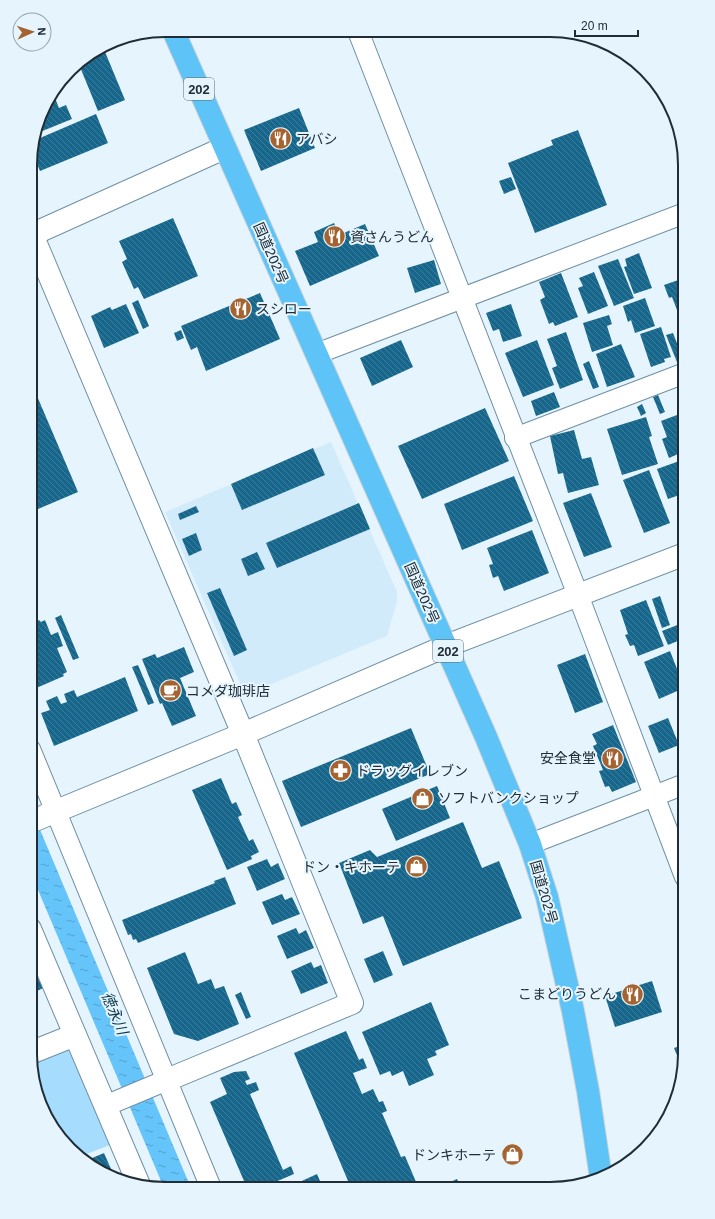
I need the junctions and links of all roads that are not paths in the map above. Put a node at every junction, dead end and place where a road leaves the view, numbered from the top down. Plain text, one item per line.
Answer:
1 (176, 37) edge
2 (360, 37) edge
3 (224, 148) junction
4 (678, 216) edge
5 (37, 231) edge
6 (37, 248) edge
7 (462, 298) junction
8 (316, 354) junction
9 (678, 377) edge
10 (516, 438) junction
11 (678, 557) edge
12 (578, 595) junction
13 (446, 646) junction
14 (243, 734) junction
15 (37, 766) edge
16 (678, 787) edge
17 (654, 796) junction
18 (56, 811) junction
19 (37, 819) edge
20 (530, 844) junction
21 (678, 859) edge
22 (37, 945) edge
23 (75, 1035) junction
24 (37, 1050) edge
25 (167, 1080) junction
26 (105, 1106) junction
27 (600, 1172) edge
28 (136, 1179) edge
29 (209, 1182) edge

1 - 3 highway, 国道202号 / 202
2 - 7 street
3 - 5 street
3 - 8 highway, 国道202号 / 202
4 - 7 street
6 - 14 street
7 - 8 street
7 - 10 street
8 - 13 highway, 国道202号 / 202
9 - 10 street
10 - 12 street
11 - 12 street
12 - 13 street
12 - 17 street
13 - 14 street
13 - 20 highway, 国道202号 / 202
14 - 18 street
14 - 25 street
15 - 18 street
16 - 17 street
17 - 20 street
17 - 21 street
18 - 19 street
18 - 25 street
20 - 27 highway, 国道202号 / 202
22 - 23 street
23 - 24 street
23 - 26 street
25 - 26 street
25 - 29 street
26 - 28 street

